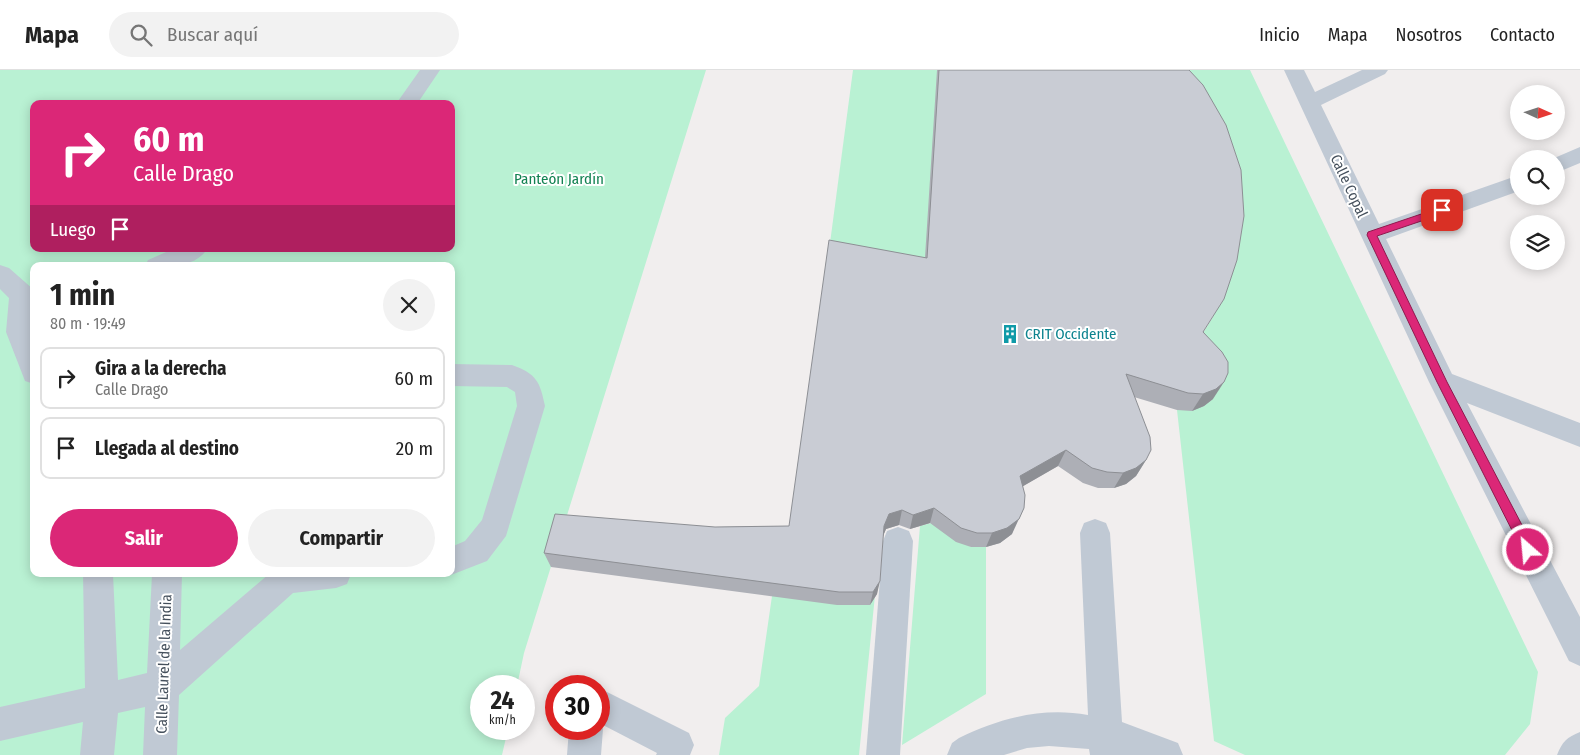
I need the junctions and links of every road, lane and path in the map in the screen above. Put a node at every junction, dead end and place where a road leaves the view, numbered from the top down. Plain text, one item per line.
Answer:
1 (430, 70) edge
2 (1294, 70) edge
3 (1378, 70) edge
4 (409, 100) edge
5 (1309, 103) junction
6 (1580, 154) edge
7 (1565, 162) edge
8 (1510, 186) edge
9 (1372, 235) junction
10 (188, 252) edge
11 (166, 262) edge
12 (0, 274) edge
13 (28, 298) edge
14 (18, 333) edge
15 (30, 363) edge
16 (455, 375) edge
17 (1442, 382) junction
18 (1580, 435) edge
19 (1095, 533) dead end
20 (898, 541) dead end
21 (455, 559) edge
22 (98, 577) edge
23 (168, 577) edge
24 (286, 577) edge
25 (1580, 650) edge
26 (164, 686) junction
27 (102, 701) junction
28 (610, 712) edge
29 (0, 724) edge
30 (585, 740) edge
31 (1106, 745) edge
32 (1580, 749) edge
33 (675, 750) edge
34 (97, 755) edge
35 (160, 755) edge
36 (584, 755) edge
37 (883, 755) edge
38 (964, 755) edge
39 (1166, 755) edge
40 (1574, 755) edge

1 - 4 street
2 - 5 street, Calle Copal
3 - 5 street
5 - 9 street, Calle Copal
6 - 7 street
8 - 9 street
9 - 17 street, Calle Copal
10 - 11 street
12 - 13 street
13 - 14 street
14 - 15 street
16 - 21 street
17 - 18 street
17 - 25 street, Calle Copal
19 - 31 street
20 - 37 street
22 - 27 street
23 - 26 street, Calle Laurel de la India
24 - 26 street
26 - 27 street
26 - 35 street, Calle Laurel de la India
27 - 29 street
27 - 34 street
28 - 33 street
30 - 36 street
31 - 38 street
31 - 39 street
32 - 40 street

